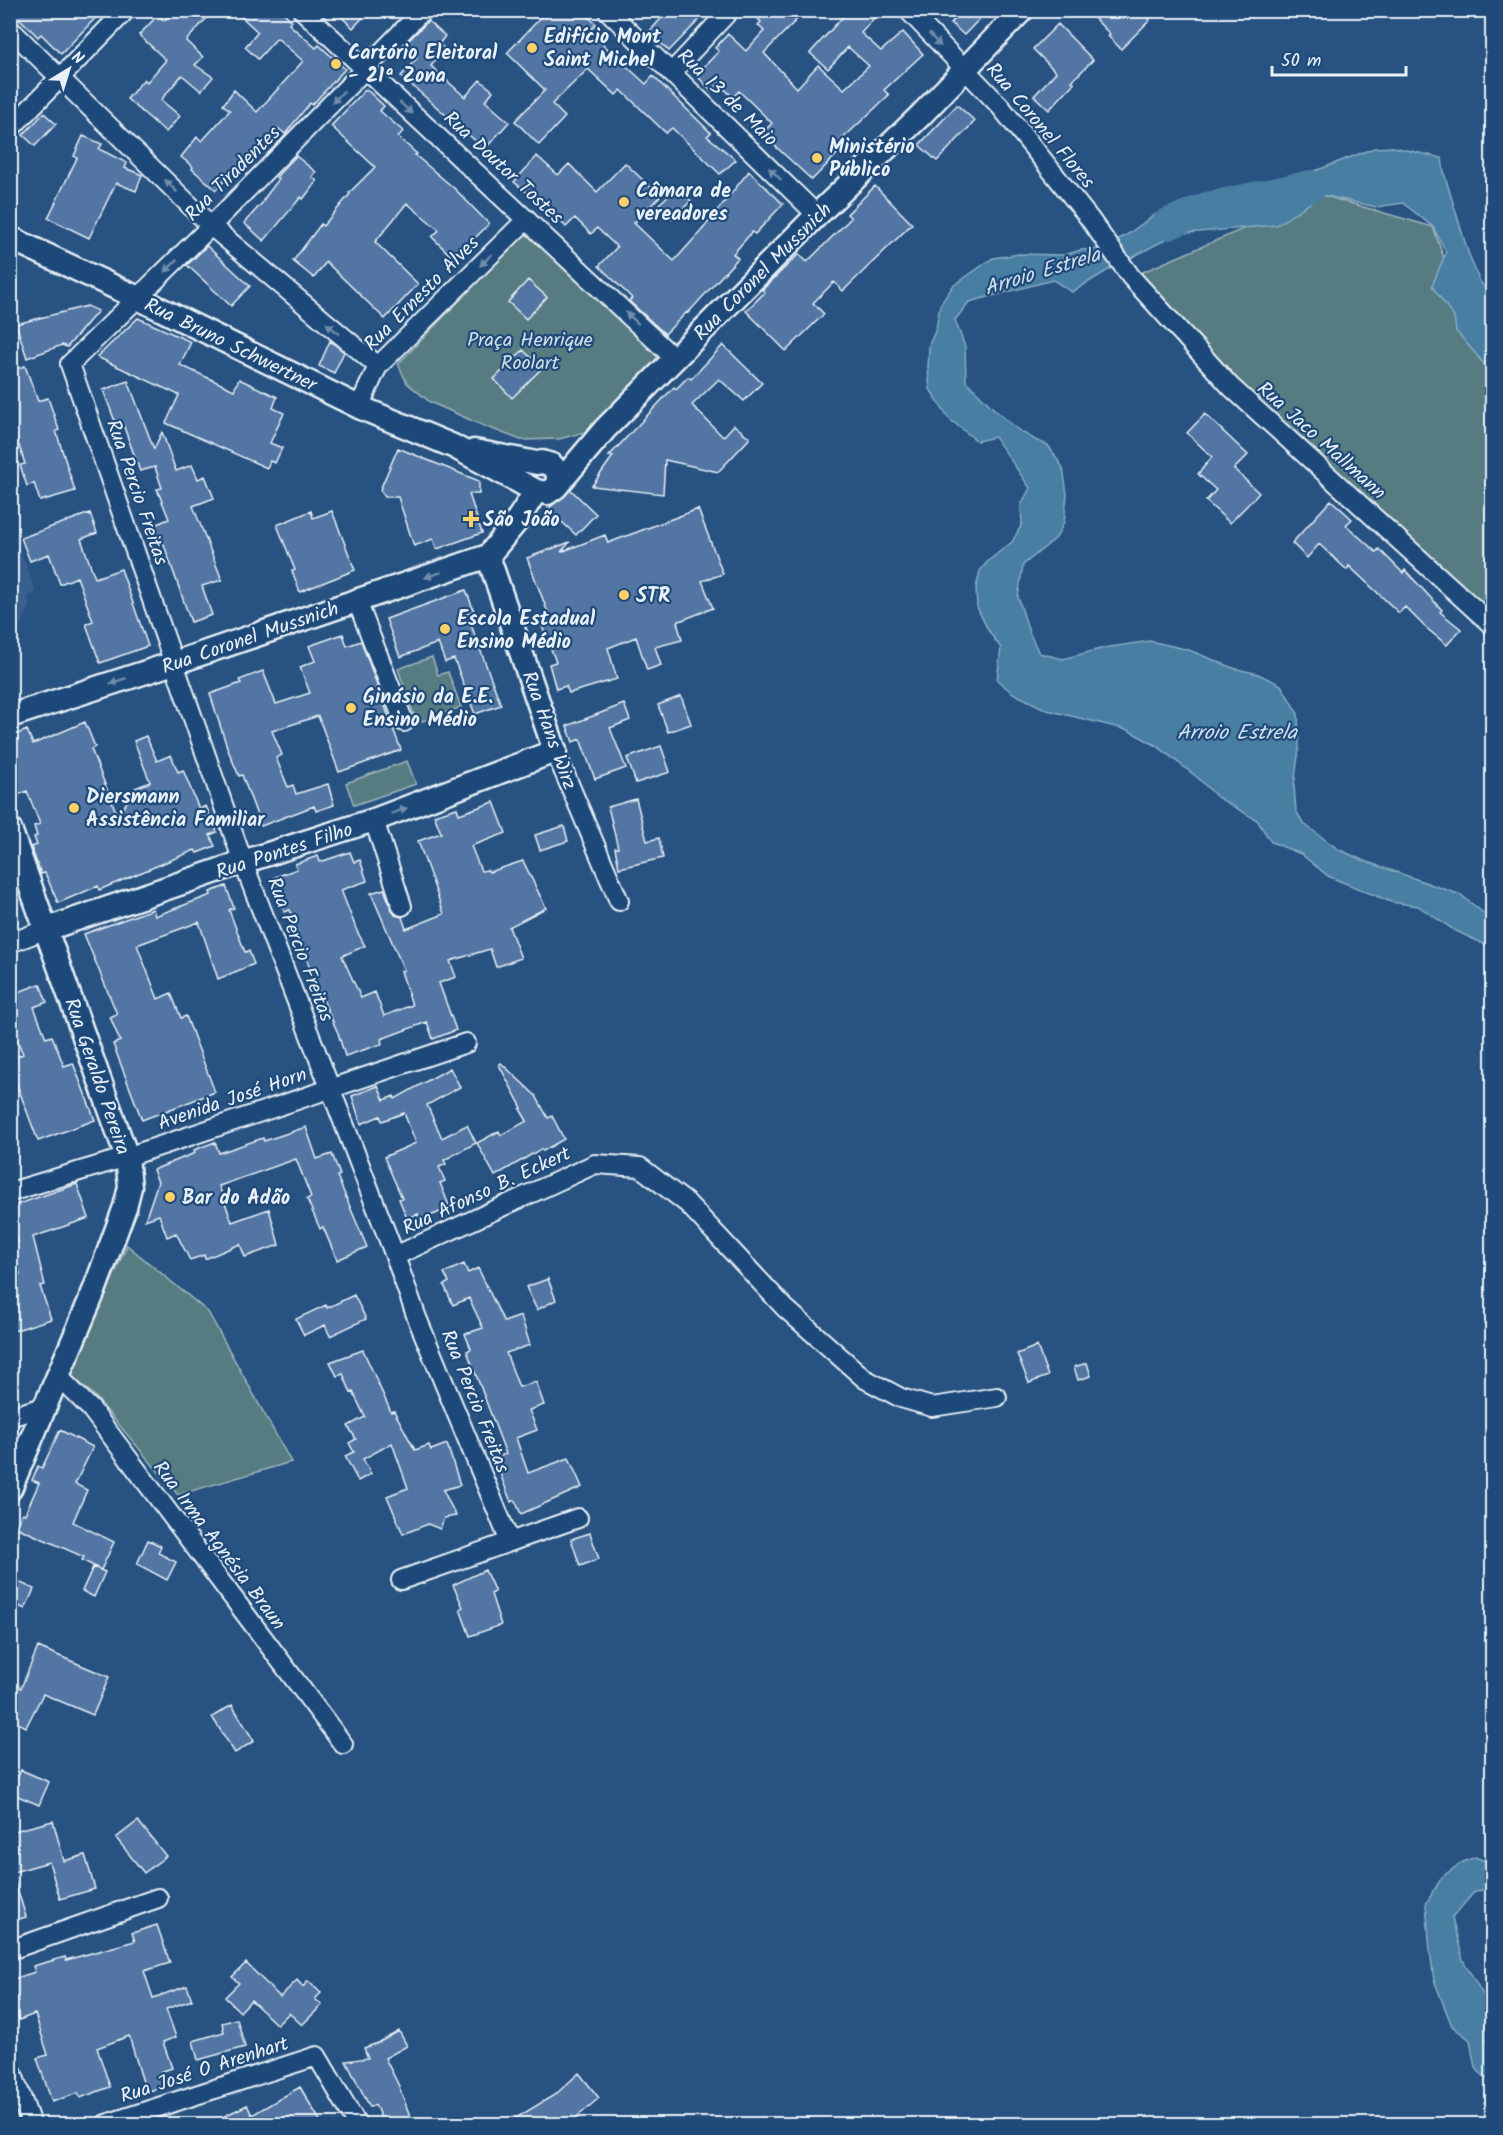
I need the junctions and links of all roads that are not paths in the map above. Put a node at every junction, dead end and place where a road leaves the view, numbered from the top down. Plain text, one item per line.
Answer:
1 (126, 10) edge
2 (302, 10) edge
3 (423, 10) edge
4 (607, 10) edge
5 (730, 10) edge
6 (908, 10) edge
7 (1022, 10) edge
8 (10, 29) edge
9 (364, 69) junction
10 (963, 70) junction
11 (671, 73) junction
12 (61, 78) junction
13 (10, 129) edge
14 (817, 215) junction
15 (527, 219) junction
16 (211, 226) junction
17 (10, 238) edge
18 (1131, 277) joint
19 (138, 298) junction
20 (674, 358) junction
21 (70, 364) joint
22 (378, 366) junction
23 (359, 407) junction
24 (605, 429) junction
25 (453, 446) junction
26 (539, 463) junction
27 (498, 472) junction
28 (541, 488) junction
29 (516, 522) junction
30 (488, 556) junction
31 (357, 601) junction
32 (1492, 625) edge
33 (174, 663) junction
34 (10, 716) edge
35 (404, 722) dead end
36 (555, 751) junction
37 (374, 820) junction
38 (10, 829) edge
39 (243, 862) junction
40 (619, 902) dead end
41 (402, 906) dead end
42 (47, 929) junction
43 (10, 943) edge
44 (466, 1043) dead end
45 (330, 1089) junction
46 (127, 1157) junction
47 (10, 1192) edge
48 (395, 1256) junction
49 (57, 1375) junction
50 (997, 1396) dead end
51 (46, 1406) junction
52 (10, 1417) edge
53 (10, 1490) edge
54 (578, 1518) dead end
55 (510, 1542) junction
56 (401, 1580) dead end
57 (343, 1744) dead end
58 (158, 1898) dead end
59 (10, 1950) edge
60 (10, 2067) edge
61 (31, 2124) edge
62 (106, 2124) edge
63 (357, 2124) edge

1 - 12 street
2 - 9 street, Rua Doutor Tostes
3 - 9 street, Rua Tiradentes
4 - 11 street, Rua 13 de Maio
5 - 11 street
6 -> 10 street, Rua Coronel Flores
7 - 10 main road, Rua Coronel Mussnich
8 - 12 street
9 -> 15 street, Rua Doutor Tostes
9 -> 16 street, Rua Tiradentes
10 - 14 main road, Rua Coronel Mussnich
10 - 18 street, Rua Coronel Flores
14 -> 11 street, Rua 13 de Maio
12 - 13 street
16 -> 12 street
14 - 20 main road, Rua Coronel Mussnich
20 -> 15 street, Rua Doutor Tostes
15 -> 22 street, Rua Ernesto Alves
16 -> 19 street, Rua Tiradentes
22 -> 16 street
17 - 19 main road, Rua Bruno Schwertner
18 - 32 street, Rua Jaco Mallmann
19 - 21 street, Rua Tiradentes
19 - 23 main road, Rua Bruno Schwertner
20 - 24 main road, Rua Coronel Mussnich
21 - 33 street, Rua Percio Freitas
22 - 23 street, Rua Ernesto Alves
23 - 25 main road, Rua Bruno Schwertner
24 - 26 main road, Rua Coronel Mussnich
24 - 28 main road, Rua Coronel Mussnich
25 - 26 main road, Rua Bruno Schwertner
25 - 27 main road, Rua Bruno Schwertner
26 - 28 main road
27 - 28 main road, Rua Bruno Schwertner
27 - 29 main road
28 - 29 main road
29 - 30 main road
30 -> 31 main road, Rua Coronel Mussnich
30 - 36 main road, Rua Hans Wirz
31 - 33 main road, Rua Coronel Mussnich
31 - 35 street
33 -> 34 main road, Rua Coronel Mussnich
33 - 39 street, Rua Percio Freitas
37 -> 36 main road, Rua Pontes Filho
36 - 40 street, Rua Hans Wirz
37 - 39 main road, Rua Pontes Filho
37 - 41 street
38 - 42 main road, Rua Geraldo Pereira
39 - 42 main road, Rua Pontes Filho
39 - 45 street, Rua Percio Freitas
42 - 43 street, Rua Pontes Filho
42 - 46 main road, Rua Geraldo Pereira
44 - 45 street, Avenida José Horn
45 - 46 street, Avenida José Horn
45 - 48 street, Rua Percio Freitas
46 - 47 street, Avenida José Horn
46 - 49 main road, Rua Geraldo Pereira
48 - 50 street, Rua Afonso B. Eckert
48 - 55 street, Rua Percio Freitas
49 - 51 main road, Rua Geraldo Pereira
49 - 57 street, Rua Irma Agnésia Braun
51 - 52 street
51 - 53 main road, Rua Geraldo Pereira
54 - 55 street
55 - 56 street
58 - 59 street
60 - 61 street
62 - 63 street, Rua José O Arenhart

